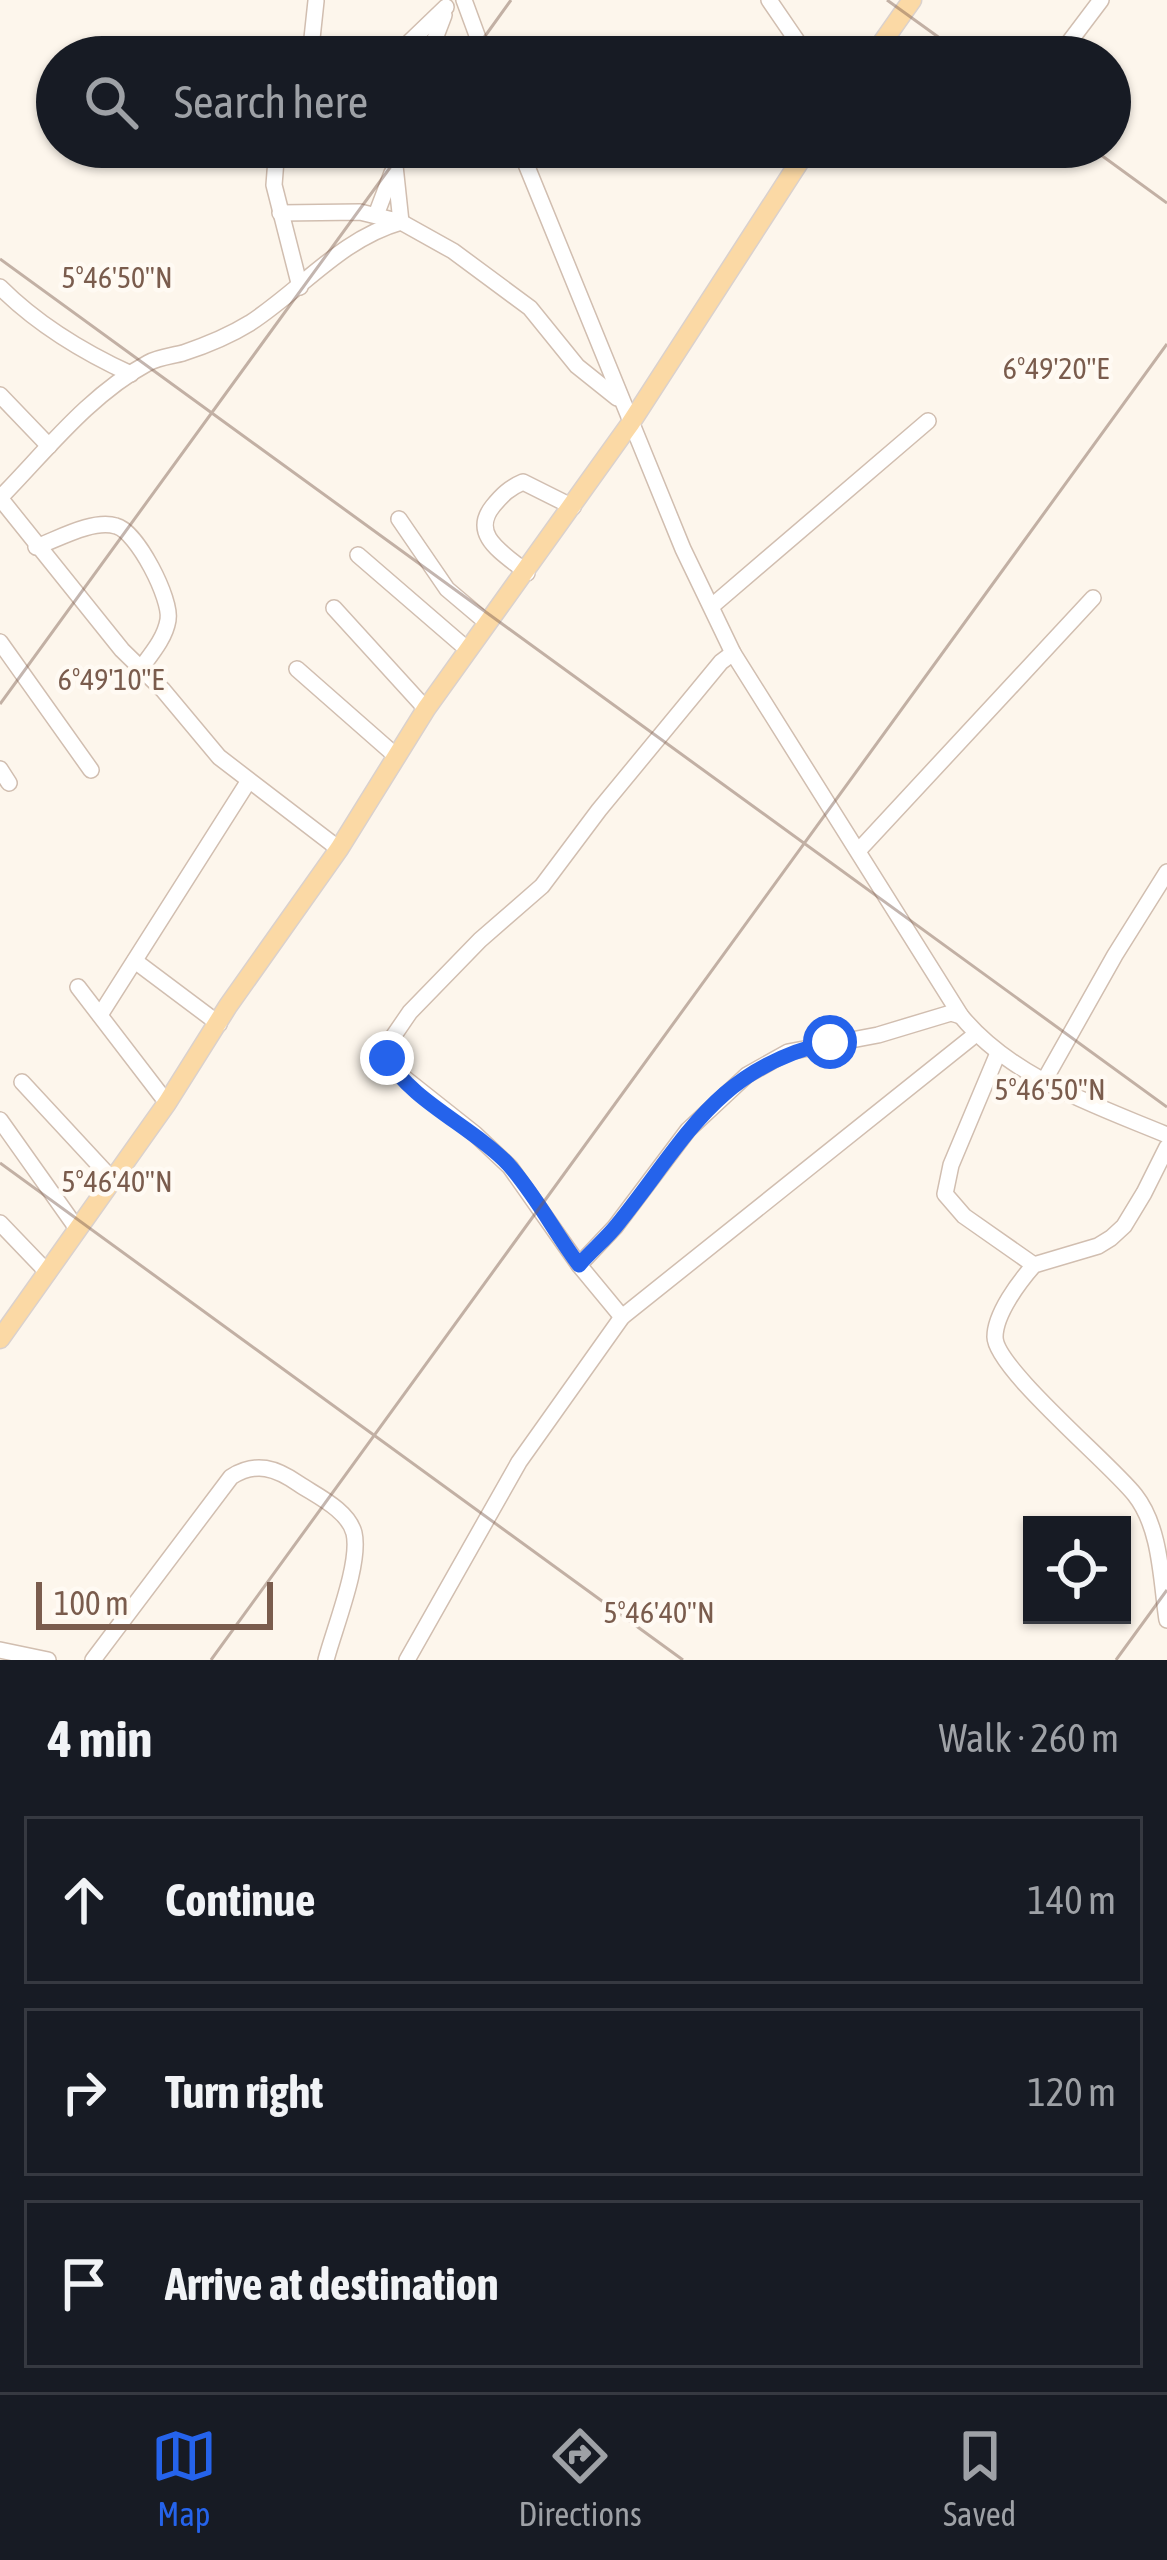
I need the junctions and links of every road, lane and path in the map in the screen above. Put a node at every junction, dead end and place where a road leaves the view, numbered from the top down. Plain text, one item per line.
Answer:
1 (464, 0) edge
2 (769, 0) edge
3 (912, 0) edge
4 (1101, 0) edge
5 (316, 1) edge
6 (447, 4) edge
7 (312, 36) edge
8 (415, 36) edge
9 (436, 36) edge
10 (477, 36) edge
11 (794, 36) edge
12 (887, 36) edge
13 (1074, 36) edge
14 (275, 168) edge
15 (393, 168) edge
16 (393, 168) edge
17 (527, 168) edge
18 (795, 168) edge
19 (280, 213) junction
20 (376, 215) junction
21 (401, 222) junction
22 (0, 287) edge
23 (300, 287) junction
24 (130, 374) junction
25 (0, 395) edge
26 (620, 399) junction
27 (928, 421) dead end
28 (630, 424) junction
29 (50, 446) junction
30 (0, 498) edge
31 (573, 507) junction
32 (399, 519) dead end
33 (35, 547) junction
34 (358, 555) dead end
35 (527, 573) junction
36 (1093, 598) dead end
37 (712, 606) junction
38 (334, 608) dead end
39 (487, 622) junction
40 (0, 642) edge
41 (468, 650) junction
42 (733, 653) junction
43 (141, 668) junction
44 (297, 669) dead end
45 (426, 709) junction
46 (396, 756) junction
47 (91, 770) dead end
48 (248, 782) junction
49 (339, 849) junction
50 (859, 850) junction
51 (1167, 872) edge
52 (135, 962) junction
53 (79, 987) dead end
54 (100, 1015) junction
55 (962, 1016) junction
56 (219, 1024) junction
57 (976, 1034) junction
58 (998, 1053) junction
59 (1044, 1081) junction
60 (22, 1082) dead end
61 (167, 1103) junction
62 (0, 1120) edge
63 (1167, 1135) edge
64 (1167, 1147) edge
65 (111, 1178) junction
66 (0, 1223) edge
67 (79, 1230) junction
68 (579, 1265) junction
69 (1034, 1265) junction
70 (48, 1273) junction
71 (622, 1317) junction
72 (0, 1339) edge
73 (1167, 1620) edge
74 (0, 1649) edge
75 (48, 1660) edge
76 (93, 1660) edge
77 (326, 1660) edge
78 (407, 1660) edge

1 - 10 street
2 - 11 street
3 - 12 main road
4 - 13 street
5 - 7 street
6 - 8 street
6 - 9 street
14 - 19 street
15 - 20 street
16 - 21 street
17 - 26 street
18 - 28 main road
19 - 20 street
19 - 23 street
20 - 21 street
21 - 23 street
21 - 26 street
22 - 24 street
23 - 24 street
24 - 29 street
25 - 29 street
26 - 28 street
27 - 37 street
28 - 31 main road
28 - 37 street
29 - 30 street
30 - 33 street
31 - 35 main road
31 - 35 street
32 - 39 street
33 - 43 street
33 - 43 street
34 - 41 street
35 - 39 main road
36 - 50 street
37 - 42 street
38 - 45 street
39 - 41 main road
40 - 47 street
41 - 45 main road
42 - 50 street
42 - 68 street
43 - 48 street
44 - 46 street
45 - 46 main road
46 - 49 main road
48 - 49 street
48 - 52 street
49 - 56 main road
50 - 55 street
51 - 59 street
52 - 54 street
52 - 56 street
53 - 54 street
54 - 61 street
55 - 57 street
55 - 68 street
56 - 61 main road
57 - 58 street
57 - 71 street
58 - 59 street
58 - 69 street
59 - 63 street
60 - 65 street
61 - 65 main road
62 - 67 street
64 - 69 street
65 - 67 main road
66 - 70 street
67 - 70 main road
68 - 71 street
69 - 73 street
70 - 72 main road
71 - 78 street
74 - 75 street
76 - 77 street

